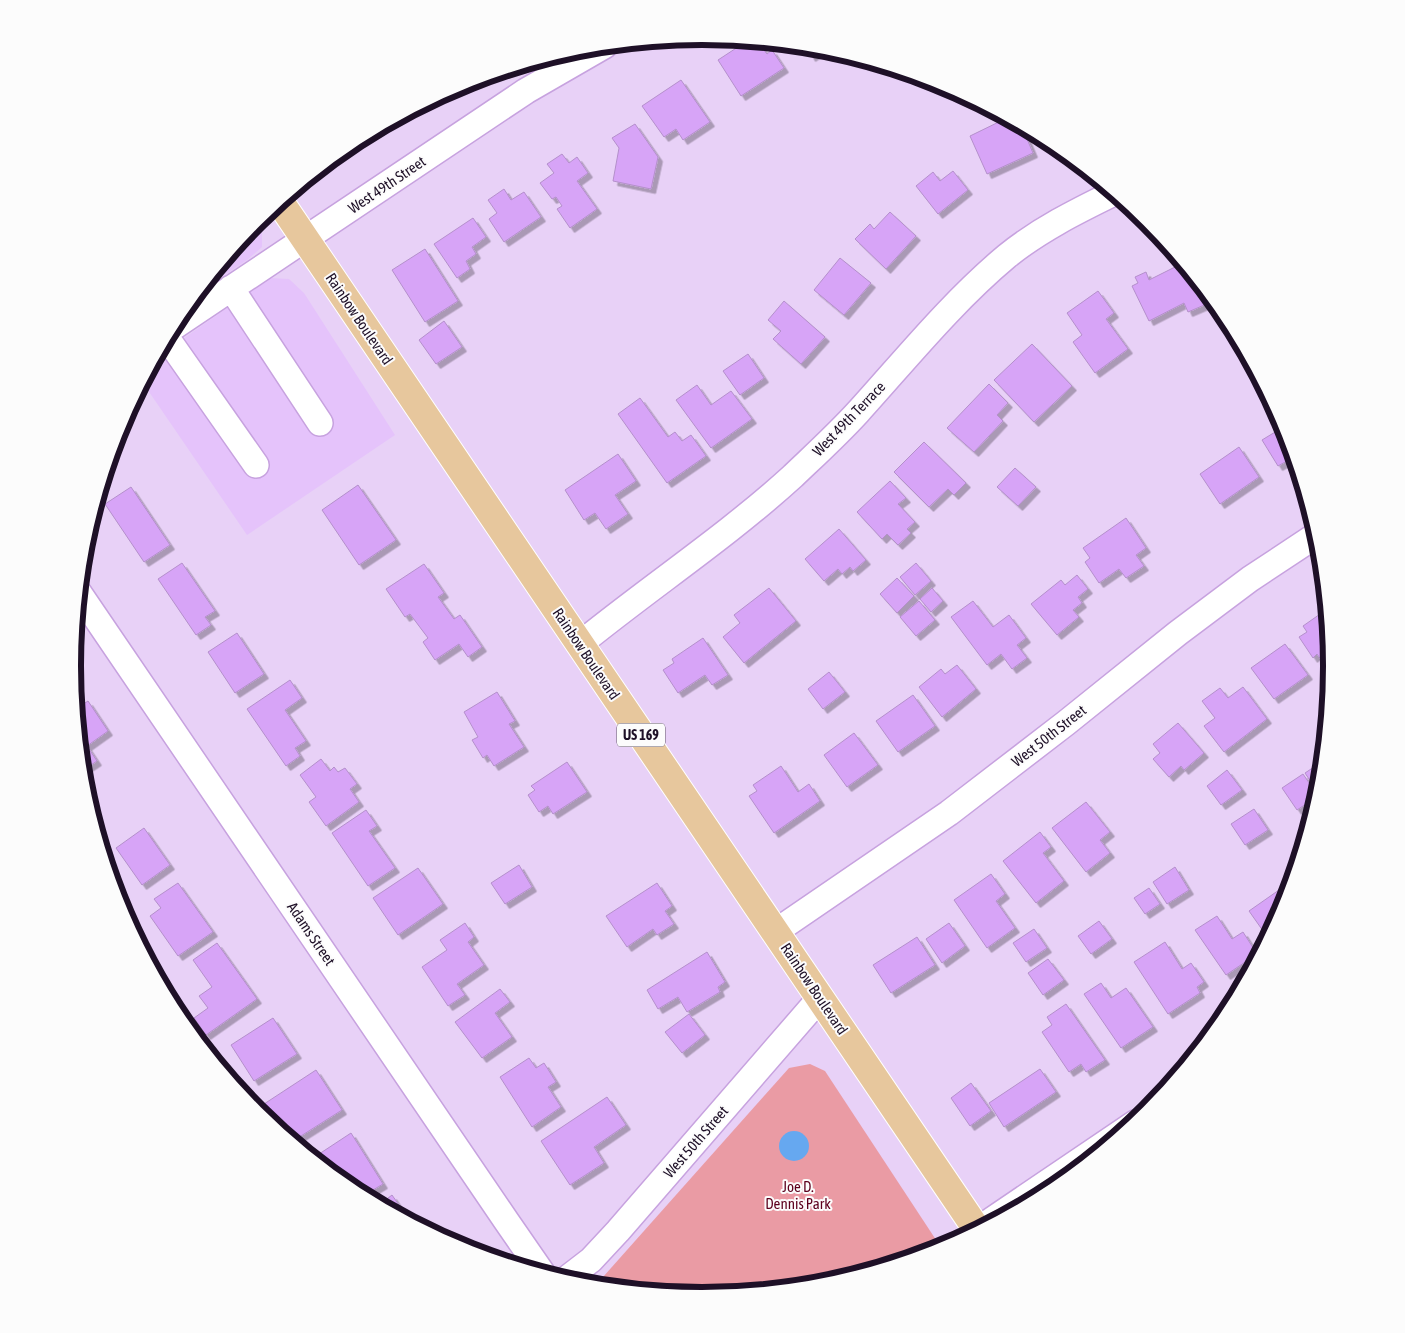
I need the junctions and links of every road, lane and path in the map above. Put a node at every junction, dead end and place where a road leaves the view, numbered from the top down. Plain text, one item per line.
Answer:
1 (587, 56) edge
2 (1108, 196) edge
3 (284, 208) edge
4 (305, 239) junction
5 (232, 288) junction
6 (189, 317) edge
7 (171, 344) edge
8 (320, 423) dead end
9 (256, 465) dead end
10 (1311, 539) edge
11 (85, 622) edge
12 (580, 644) junction
13 (775, 932) junction
14 (820, 998) junction
15 (1087, 1155) edge
16 (1022, 1199) edge
17 (974, 1225) edge
18 (537, 1265) edge
19 (572, 1274) edge

1 - 4 street, West 49th Street
2 - 12 street, West 49th Terrace
3 - 4 main road, Rainbow Boulevard / US 169
4 - 5 street, West 49th Street
4 - 12 main road, Rainbow Boulevard / US 169
5 - 6 street, West 49th Street
5 - 8 street
7 - 9 street
10 - 13 street, West 50th Street
11 - 18 street, Adams Street
12 - 13 main road, Rainbow Boulevard / US 169
13 - 14 main road, Rainbow Boulevard / US 169
14 - 17 main road, Rainbow Boulevard / US 169
14 - 19 street, West 50th Street
15 - 16 street

